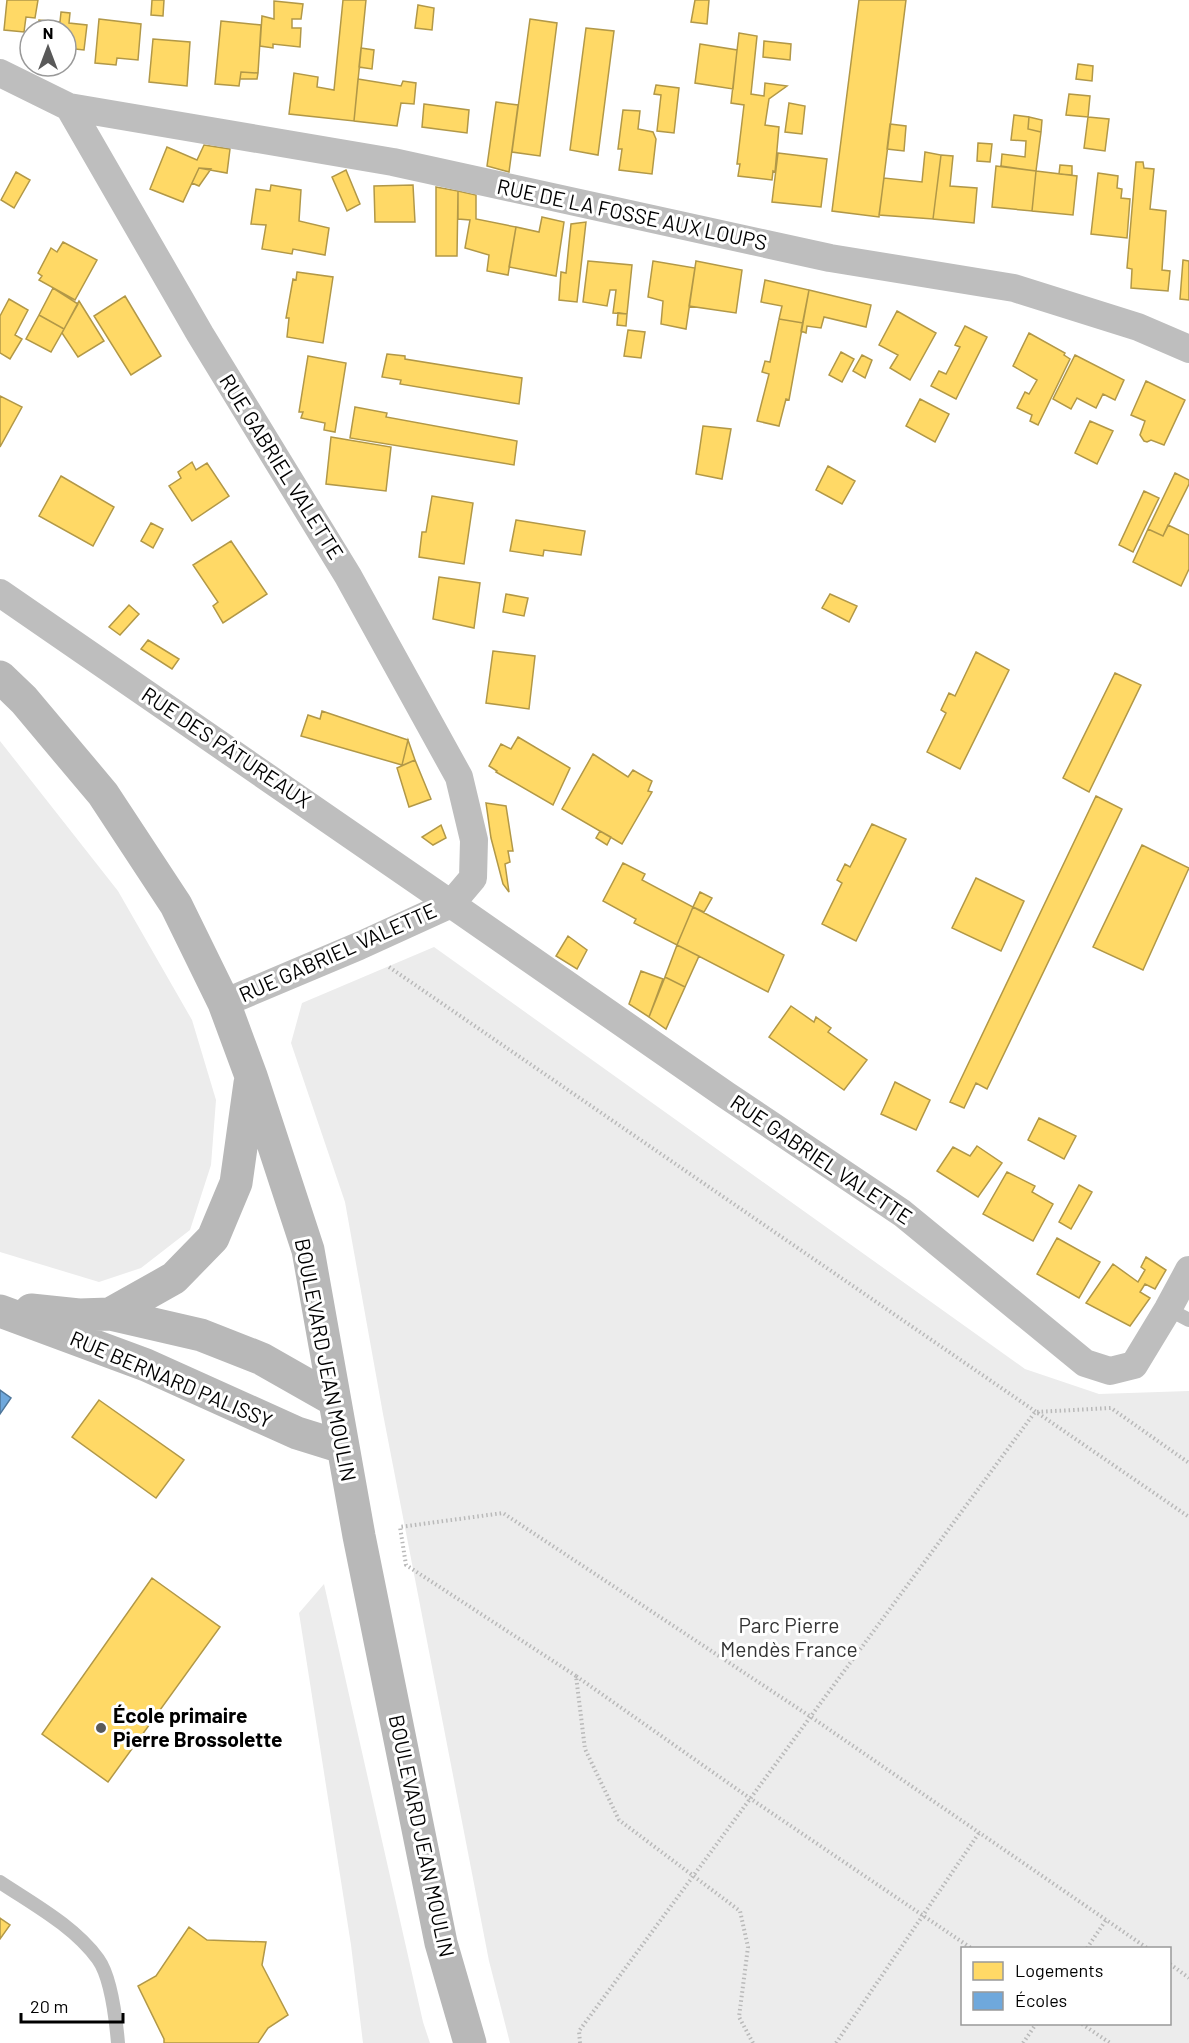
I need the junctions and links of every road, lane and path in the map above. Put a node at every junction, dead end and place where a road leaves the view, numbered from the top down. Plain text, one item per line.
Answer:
1 (0, 73) edge
2 (69, 107) junction
3 (1189, 349) edge
4 (0, 593) edge
5 (0, 676) edge
6 (451, 904) junction
7 (359, 946) junction
8 (224, 1003) junction
9 (251, 1076) junction
10 (1189, 1270) edge
11 (0, 1309) edge
12 (110, 1314) junction
13 (1178, 1315) edge
14 (334, 1400) junction
15 (1035, 1412) junction
16 (342, 1447) junction
17 (1189, 1463) edge
18 (1189, 1517) edge
19 (576, 1676) junction
20 (811, 1717) junction
21 (751, 1799) junction
22 (979, 1833) junction
23 (694, 1875) junction
24 (0, 1882) edge
25 (923, 1916) junction
26 (1106, 1920) junction
27 (970, 1947) edge
28 (1088, 1947) edge
29 (1146, 1947) edge
30 (1171, 1965) edge
31 (1189, 1978) edge
32 (1035, 2025) edge
33 (1083, 2025) edge
34 (118, 2043) edge
35 (470, 2043) edge
36 (580, 2043) edge
37 (753, 2043) edge
38 (836, 2043) edge
39 (1023, 2043) edge
40 (1110, 2043) edge

1 - 2 street
2 - 3 street, RUE DE LA FOSSE AUX LOUPS
2 - 6 street, RUE GABRIEL VALETTE
4 - 6 street, RUE DES PÂTUREAUX
5 - 8 main road, BOULEVARD JEAN MOULIN
6 - 7 street, RUE GABRIEL VALETTE
6 - 13 street, RUE GABRIEL VALETTE
7 - 8 street, RUE GABRIEL VALETTE
7 - 15 path
8 - 9 main road, BOULEVARD JEAN MOULIN
9 - 12 main road, RUE BERNARD PALISSY
9 - 14 main road, BOULEVARD JEAN MOULIN
10 - 13 street, RUE GABRIEL VALETTE
11 - 12 main road, RUE BERNARD PALISSY
11 - 16 main road, RUE BERNARD PALISSY
12 - 14 main road, RUE BERNARD PALISSY
14 - 16 main road, BOULEVARD JEAN MOULIN
15 - 17 path
15 - 18 path
15 - 20 path
16 - 35 main road, BOULEVARD JEAN MOULIN
19 - 20 path
19 - 21 path
19 - 23 path
20 - 21 path
20 - 22 path
21 - 23 path
21 - 25 path
22 - 25 path
22 - 26 path
23 - 36 path
23 - 37 path
24 - 34 lane
25 - 27 path
25 - 38 path
26 - 28 path
26 - 29 path
30 - 31 path
32 - 39 path
33 - 40 path

